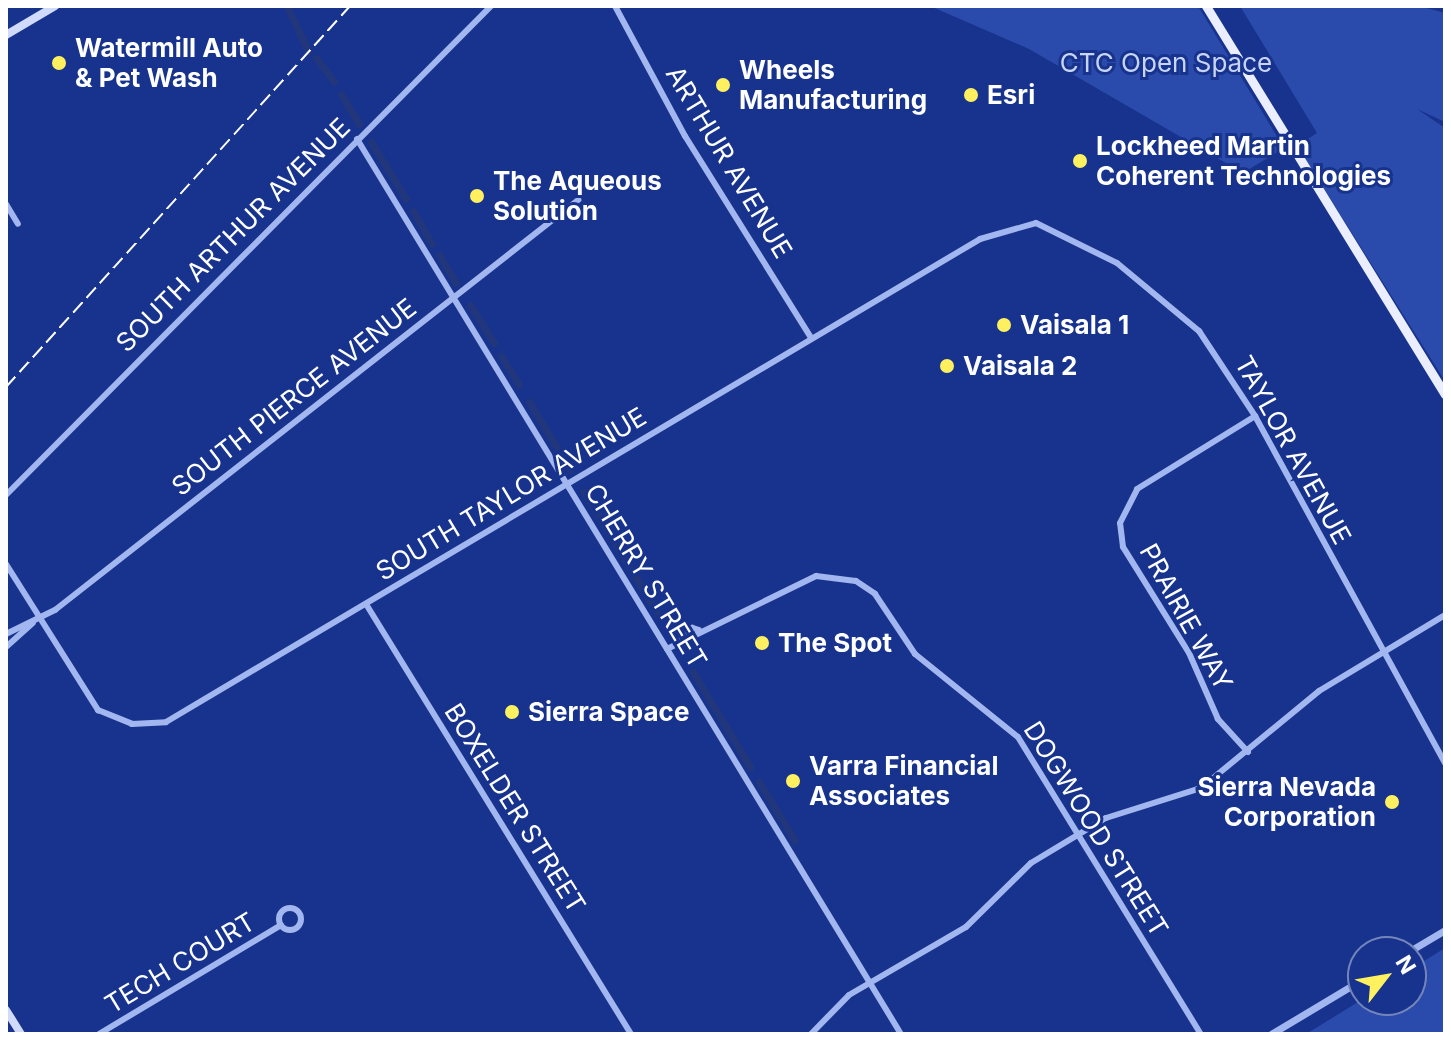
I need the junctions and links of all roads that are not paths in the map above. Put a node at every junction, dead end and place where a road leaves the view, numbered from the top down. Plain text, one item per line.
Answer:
1 (55, 6) edge
2 (491, 6) edge
3 (615, 6) edge
4 (1206, 6) edge
5 (6, 35) edge
6 (357, 139) junction
7 (578, 200) dead end
8 (6, 204) edge
9 (1036, 223) joint
10 (18, 224) dead end
11 (454, 298) junction
12 (811, 338) junction
13 (1445, 394) edge
14 (1255, 416) junction
15 (567, 483) junction
16 (6, 495) edge
17 (6, 564) edge
18 (366, 604) junction
19 (1445, 615) edge
20 (36, 621) junction
21 (6, 634) edge
22 (6, 647) edge
23 (667, 649) junction
24 (1381, 654) junction
25 (1248, 752) junction
26 (1445, 763) edge
27 (1078, 835) junction
28 (281, 925) dead end
29 (1445, 930) edge
30 (1427, 941) edge
31 (869, 982) junction
32 (1347, 989) edge
33 (6, 1010) edge
34 (21, 1034) edge
35 (99, 1034) edge
36 (631, 1034) edge
37 (811, 1034) edge
38 (901, 1034) edge
39 (1201, 1034) edge
40 (1271, 1034) edge

1 - 5 main road
2 - 6 street, SOUTH ARTHUR AVENUE
3 - 12 street, ARTHUR AVENUE
4 - 13 main road
6 - 11 street, CHERRY STREET
6 - 16 street, SOUTH ARTHUR AVENUE
7 - 11 street, SOUTH PIERCE AVENUE
8 - 10 street
9 - 12 street, SOUTH TAYLOR AVENUE
9 - 14 street, TAYLOR AVENUE
11 - 15 street, CHERRY STREET
11 - 20 street, SOUTH PIERCE AVENUE
12 - 15 street, SOUTH TAYLOR AVENUE
14 - 24 street, TAYLOR AVENUE
14 - 25 street, PRAIRIE WAY
15 - 18 street, SOUTH TAYLOR AVENUE
15 - 23 street, CHERRY STREET
17 - 20 street
18 - 20 street, SOUTH TAYLOR AVENUE
18 - 36 street, BOXELDER STREET
19 - 24 street
20 - 21 street, SOUTH PIERCE AVENUE
20 - 22 street, SOUTH PIERCE AVENUE
23 - 27 street, DOGWOOD STREET
23 - 31 street, CHERRY STREET
24 - 25 street
24 - 26 street, TAYLOR AVENUE
25 - 27 street
27 - 31 street
27 - 39 street, DOGWOOD STREET
28 - 35 street, TECH COURT
29 - 30 street
31 - 37 street
31 - 38 street, CHERRY STREET
32 - 40 street
33 - 34 main road

